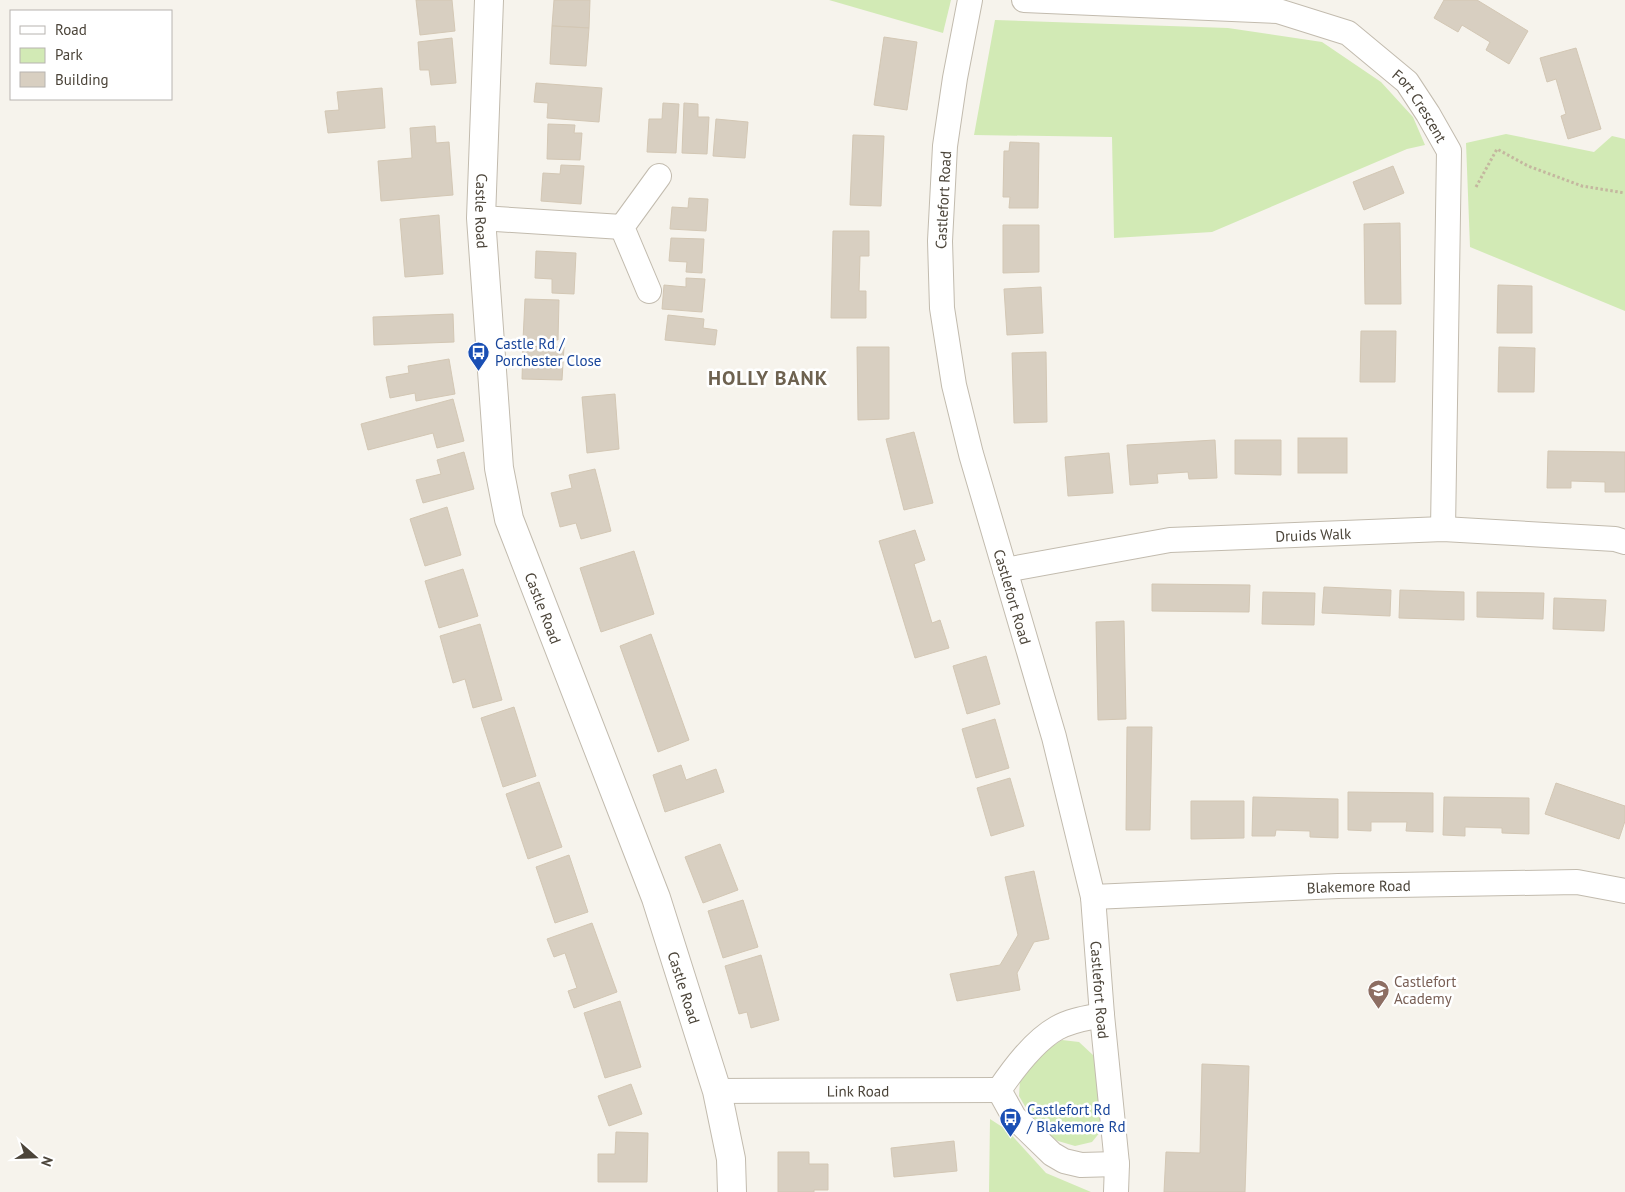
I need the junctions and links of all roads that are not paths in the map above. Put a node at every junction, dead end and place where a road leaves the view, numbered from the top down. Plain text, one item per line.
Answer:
1 (490, 0) edge
2 (970, 0) edge
3 (1024, 0) edge
4 (659, 176) dead end
5 (481, 218) junction
6 (622, 227) junction
7 (649, 291) dead end
8 (1443, 528) junction
9 (1625, 542) edge
10 (1005, 570) junction
11 (1625, 891) edge
12 (1093, 897) junction
13 (1102, 1015) junction
14 (999, 1090) junction
15 (717, 1091) junction
16 (1117, 1164) junction
17 (732, 1192) edge
18 (1116, 1192) edge

1 - 5 street, Castle Road
2 - 10 street, Castlefort Road
3 - 8 street, Fort Crescent
4 - 6 street
5 - 6 street
5 - 15 street, Castle Road
6 - 7 street
8 - 9 street, Druids Walk
8 - 10 street, Druids Walk
10 - 12 street, Castlefort Road
11 - 12 street, Blakemore Road
12 - 13 street, Castlefort Road
13 - 14 street
13 - 16 street, Castlefort Road
14 - 15 street, Link Road
14 - 16 street
15 - 17 street, Castle Road
16 - 18 street, Castlefort Road

